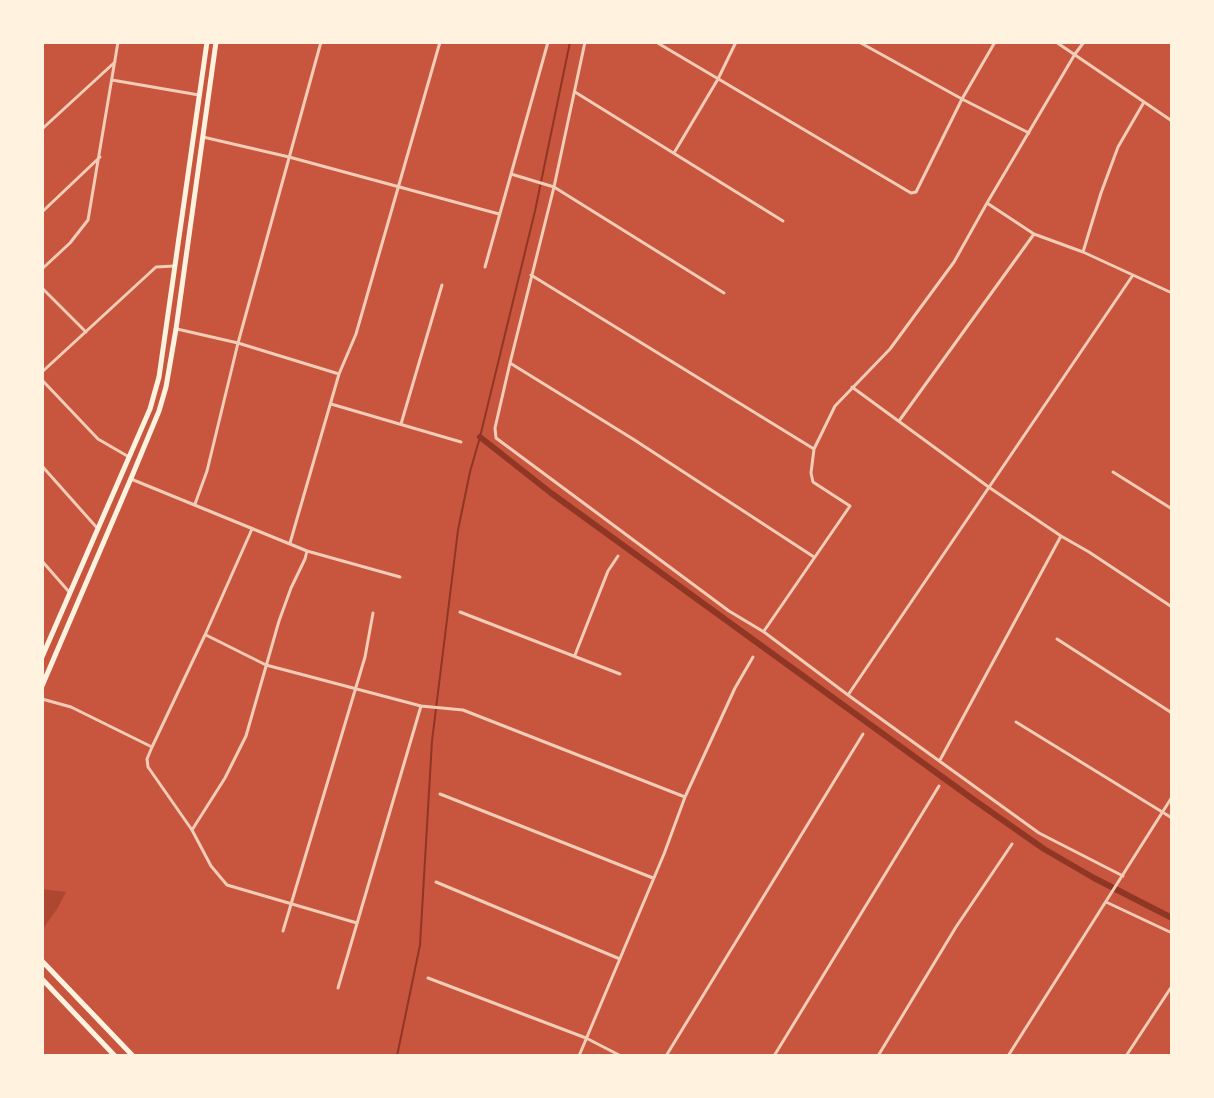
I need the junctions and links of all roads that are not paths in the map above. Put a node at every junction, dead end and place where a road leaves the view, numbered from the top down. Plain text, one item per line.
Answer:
1 (118, 42) edge
2 (207, 42) edge
3 (216, 42) edge
4 (321, 42) edge
5 (440, 42) edge
6 (548, 42) edge
7 (585, 42) edge
8 (656, 42) edge
9 (736, 42) edge
10 (859, 42) edge
11 (995, 42) edge
12 (1056, 42) edge
13 (1084, 42) edge
14 (1075, 54) junction
15 (115, 62) junction
16 (718, 79) junction
17 (112, 80) junction
18 (575, 92) junction
19 (200, 95) junction
20 (962, 99) junction
21 (1144, 102) junction
22 (1172, 121) edge
23 (42, 129) edge
24 (1029, 133) junction
25 (203, 137) junction
26 (674, 153) junction
27 (100, 157) junction
28 (289, 157) junction
29 (511, 174) junction
30 (399, 187) junction
31 (554, 187) junction
32 (987, 203) junction
33 (42, 212) edge
34 (499, 214) junction
35 (783, 221) dead end
36 (1034, 234) junction
37 (1083, 252) junction
38 (175, 266) junction
39 (485, 267) dead end
40 (42, 269) edge
41 (531, 275) junction
42 (1133, 275) junction
43 (442, 285) dead end
44 (42, 288) edge
45 (724, 293) dead end
46 (1172, 293) edge
47 (176, 329) junction
48 (86, 332) junction
49 (238, 343) junction
50 (510, 363) junction
51 (42, 372) edge
52 (339, 374) junction
53 (42, 380) edge
54 (852, 387) junction
55 (331, 404) junction
56 (899, 421) junction
57 (401, 424) junction
58 (461, 442) dead end
59 (814, 449) junction
60 (129, 457) junction
61 (42, 466) edge
62 (1113, 472) dead end
63 (131, 479) junction
64 (990, 488) junction
65 (195, 504) junction
66 (1172, 509) edge
67 (98, 529) junction
68 (252, 529) junction
69 (1061, 536) junction
70 (290, 543) junction
71 (307, 551) junction
72 (618, 556) dead end
73 (814, 557) junction
74 (42, 561) edge
75 (400, 577) dead end
76 (70, 593) junction
77 (1172, 607) edge
78 (460, 612) dead end
79 (373, 613) dead end
80 (764, 632) junction
81 (205, 635) junction
82 (1057, 639) dead end
83 (44, 646) edge
84 (575, 656) junction
85 (42, 657) edge
86 (753, 657) dead end
87 (266, 665) junction
88 (620, 674) dead end
89 (42, 686) edge
90 (355, 689) junction
91 (848, 695) junction
92 (42, 699) edge
93 (421, 706) junction
94 (1172, 713) edge
95 (1016, 722) dead end
96 (863, 734) dead end
97 (152, 747) junction
98 (940, 760) junction
99 (939, 786) dead end
100 (440, 794) dead end
101 (685, 797) junction
102 (1172, 797) edge
103 (1162, 812) junction
104 (1172, 818) edge
105 (192, 830) junction
106 (1012, 844) dead end
107 (1123, 876) junction
108 (653, 878) junction
109 (436, 882) dead end
110 (1106, 902) junction
111 (291, 903) junction
112 (357, 923) junction
113 (283, 931) dead end
114 (1172, 933) edge
115 (620, 959) junction
116 (42, 961) edge
117 (428, 978) dead end
118 (42, 979) edge
119 (1172, 986) edge
120 (338, 988) dead end
121 (586, 1038) junction
122 (115, 1056) edge
123 (133, 1056) edge
124 (579, 1056) edge
125 (621, 1056) edge
126 (666, 1056) edge
127 (774, 1056) edge
128 (878, 1056) edge
129 (1008, 1056) edge
130 (1126, 1056) edge

1 - 15 street
2 - 19 main road
3 - 25 main road
4 - 28 street
5 - 30 street
6 - 29 street
7 - 18 street
8 - 16 street
9 - 16 street
10 - 20 street
11 - 20 street
12 - 14 street
13 - 14 street
14 - 21 street
14 - 24 street
15 - 17 street
15 - 23 street
16 - 20 street
16 - 26 street
17 - 19 street
17 - 27 street
18 - 26 street
18 - 31 street
19 - 38 main road
20 - 24 street
21 - 22 street
21 - 37 street
24 - 32 street
25 - 28 street
25 - 47 main road
26 - 35 street
27 - 33 street
27 - 40 street
28 - 30 street
28 - 49 street
29 - 31 street
29 - 34 street
30 - 34 street
30 - 52 street
31 - 41 street
31 - 45 street
32 - 36 street
32 - 54 street
34 - 39 street
36 - 37 street
36 - 56 street
37 - 42 street
38 - 48 street
38 - 60 main road
41 - 50 street
41 - 59 street
42 - 46 street
42 - 64 street
43 - 57 street
44 - 48 street
47 - 49 street
47 - 63 main road
48 - 51 street
49 - 52 street
49 - 65 street
50 - 73 street
50 - 80 street
52 - 55 street
53 - 60 street
54 - 56 street
54 - 59 street
55 - 57 street
55 - 70 street
56 - 64 street
57 - 58 street
59 - 73 street
60 - 67 main road
61 - 67 street
62 - 66 street
63 - 65 street
63 - 89 main road
64 - 69 street
64 - 91 street
65 - 68 street
67 - 76 main road
68 - 70 street
68 - 81 street
69 - 77 street
69 - 98 street
70 - 71 street
71 - 75 street
71 - 87 street
72 - 84 street
73 - 80 street
74 - 76 street
76 - 83 main road
78 - 84 street
79 - 90 street
80 - 91 street
81 - 87 street
81 - 97 street
82 - 94 street
83 - 85 main road
84 - 88 street
86 - 101 street
87 - 90 street
87 - 105 street
90 - 93 street
90 - 111 street
91 - 98 street
92 - 97 street
93 - 101 street
93 - 112 street
95 - 103 street
96 - 126 street
97 - 105 street
98 - 107 street
99 - 127 street
100 - 108 street
101 - 108 street
102 - 103 street
103 - 104 street
103 - 107 street
105 - 111 street
106 - 128 street
107 - 110 street
108 - 115 street
109 - 115 street
110 - 114 street
110 - 129 street
111 - 112 street
111 - 113 street
112 - 120 street
115 - 121 street
116 - 123 main road
117 - 121 street
118 - 122 main road
119 - 130 street
121 - 124 street
121 - 125 street

